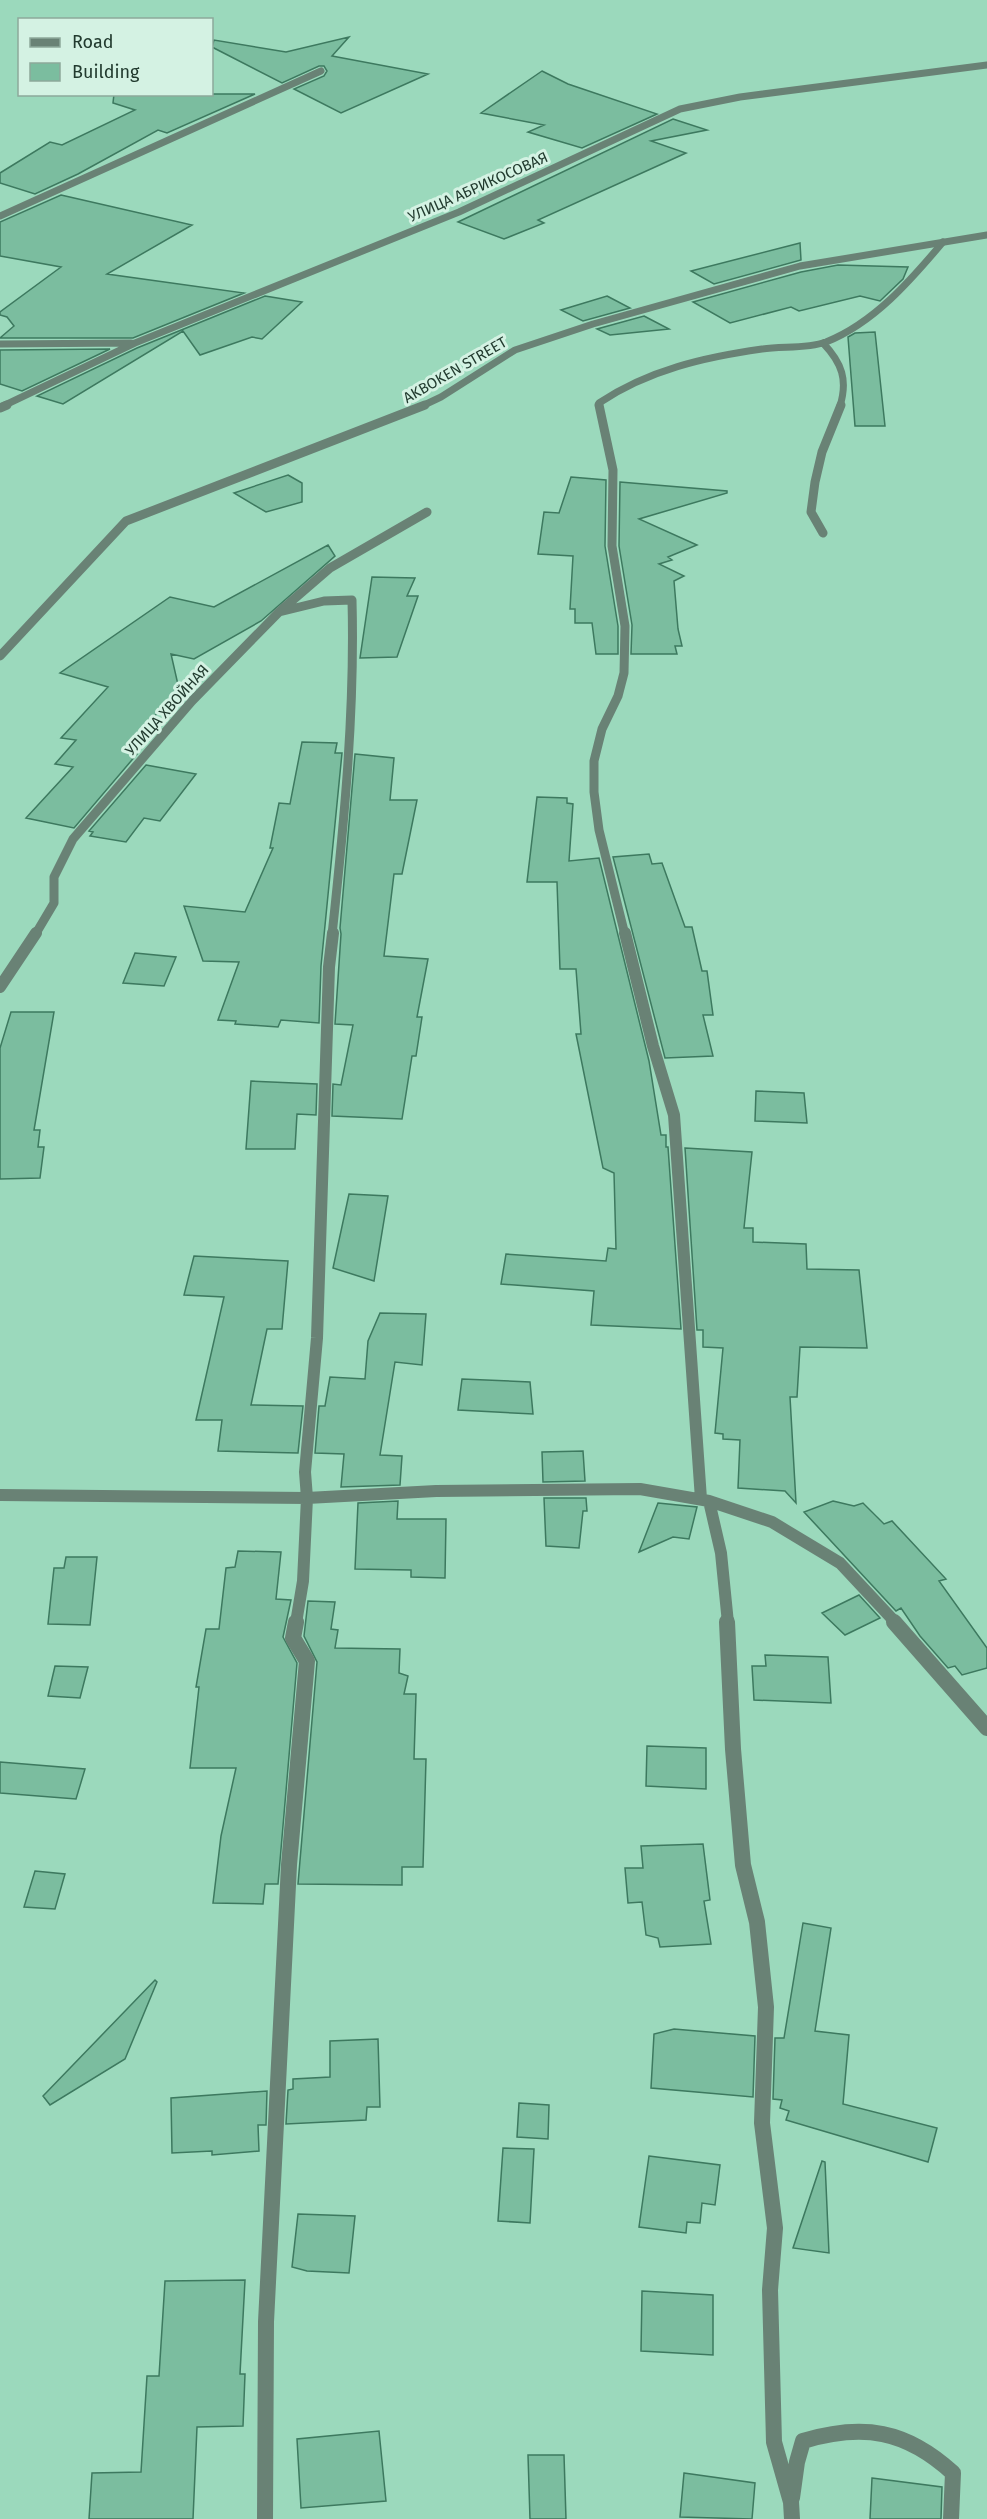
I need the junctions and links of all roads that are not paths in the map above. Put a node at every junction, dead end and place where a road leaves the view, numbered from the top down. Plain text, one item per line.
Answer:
1 (987, 65) edge
2 (321, 71) dead end
3 (0, 216) edge
4 (987, 235) edge
5 (943, 242) junction
6 (135, 343) junction
7 (823, 343) junction
8 (0, 344) edge
9 (0, 408) edge
10 (427, 512) dead end
11 (823, 533) dead end
12 (279, 612) junction
13 (0, 656) edge
14 (0, 987) edge
15 (0, 1495) edge
16 (307, 1498) junction
17 (705, 1500) junction
18 (987, 1728) edge
19 (791, 2510) edge
20 (265, 2519) edge
21 (951, 2519) edge

1 - 6 street, УЛИЦА АБРИКОСОВАЯ
2 - 3 street
4 - 5 street, AKBOKEN STREET
5 - 7 street
5 - 13 street, AKBOKEN STREET
6 - 8 street
6 - 9 street, УЛИЦА АБРИКОСОВАЯ
7 - 11 street
7 - 17 street
10 - 12 street, УЛИЦА ХВОЙНАЯ
12 - 14 street, УЛИЦА ХВОЙНАЯ
12 - 16 street
15 - 16 street
16 - 17 street
16 - 20 street
17 - 18 street
17 - 19 street
19 - 21 street

